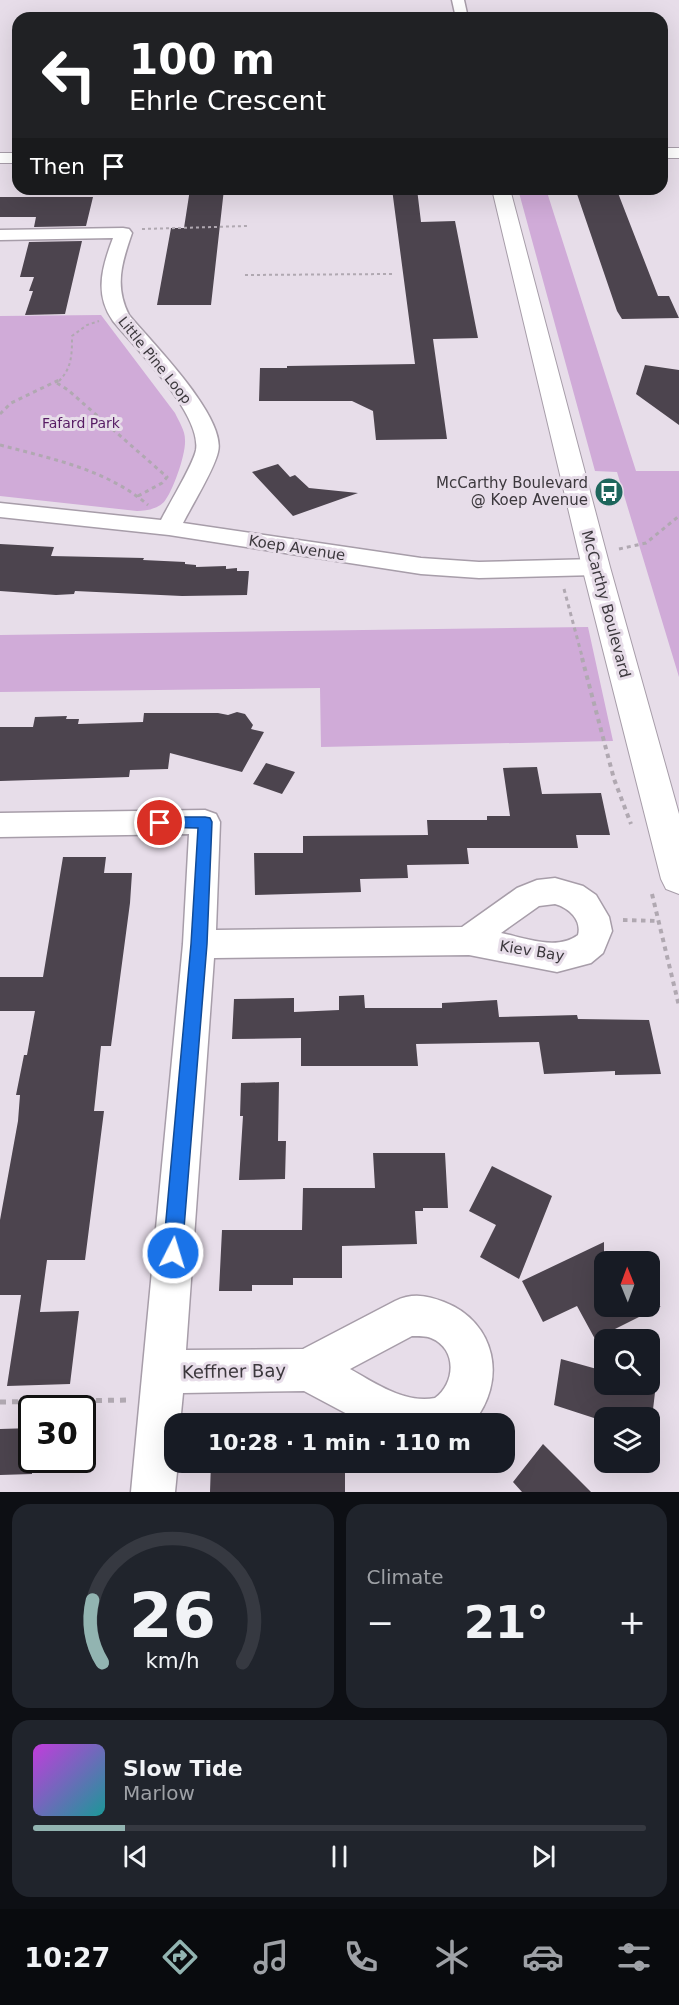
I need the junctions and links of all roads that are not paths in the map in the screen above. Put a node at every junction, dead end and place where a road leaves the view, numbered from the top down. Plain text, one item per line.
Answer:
1 (503, 195) edge
2 (0, 235) edge
3 (0, 510) edge
4 (169, 528) junction
5 (594, 559) junction
6 (0, 825) edge
7 (679, 879) edge
8 (469, 941) junction
9 (199, 944) junction
10 (306, 1370) dead end
11 (161, 1385) junction
12 (153, 1492) edge

1 - 5 main road, McCarthy Boulevard
2 - 4 street, Little Pine Loop
3 - 4 street, Koep Avenue
4 - 5 street, Koep Avenue
5 - 7 main road, McCarthy Boulevard
6 - 9 street
8 - 8 street, Kiev Bay
8 - 9 street, Kiev Bay
9 - 11 street
10 - 11 street, Keffner Bay
11 - 12 street

